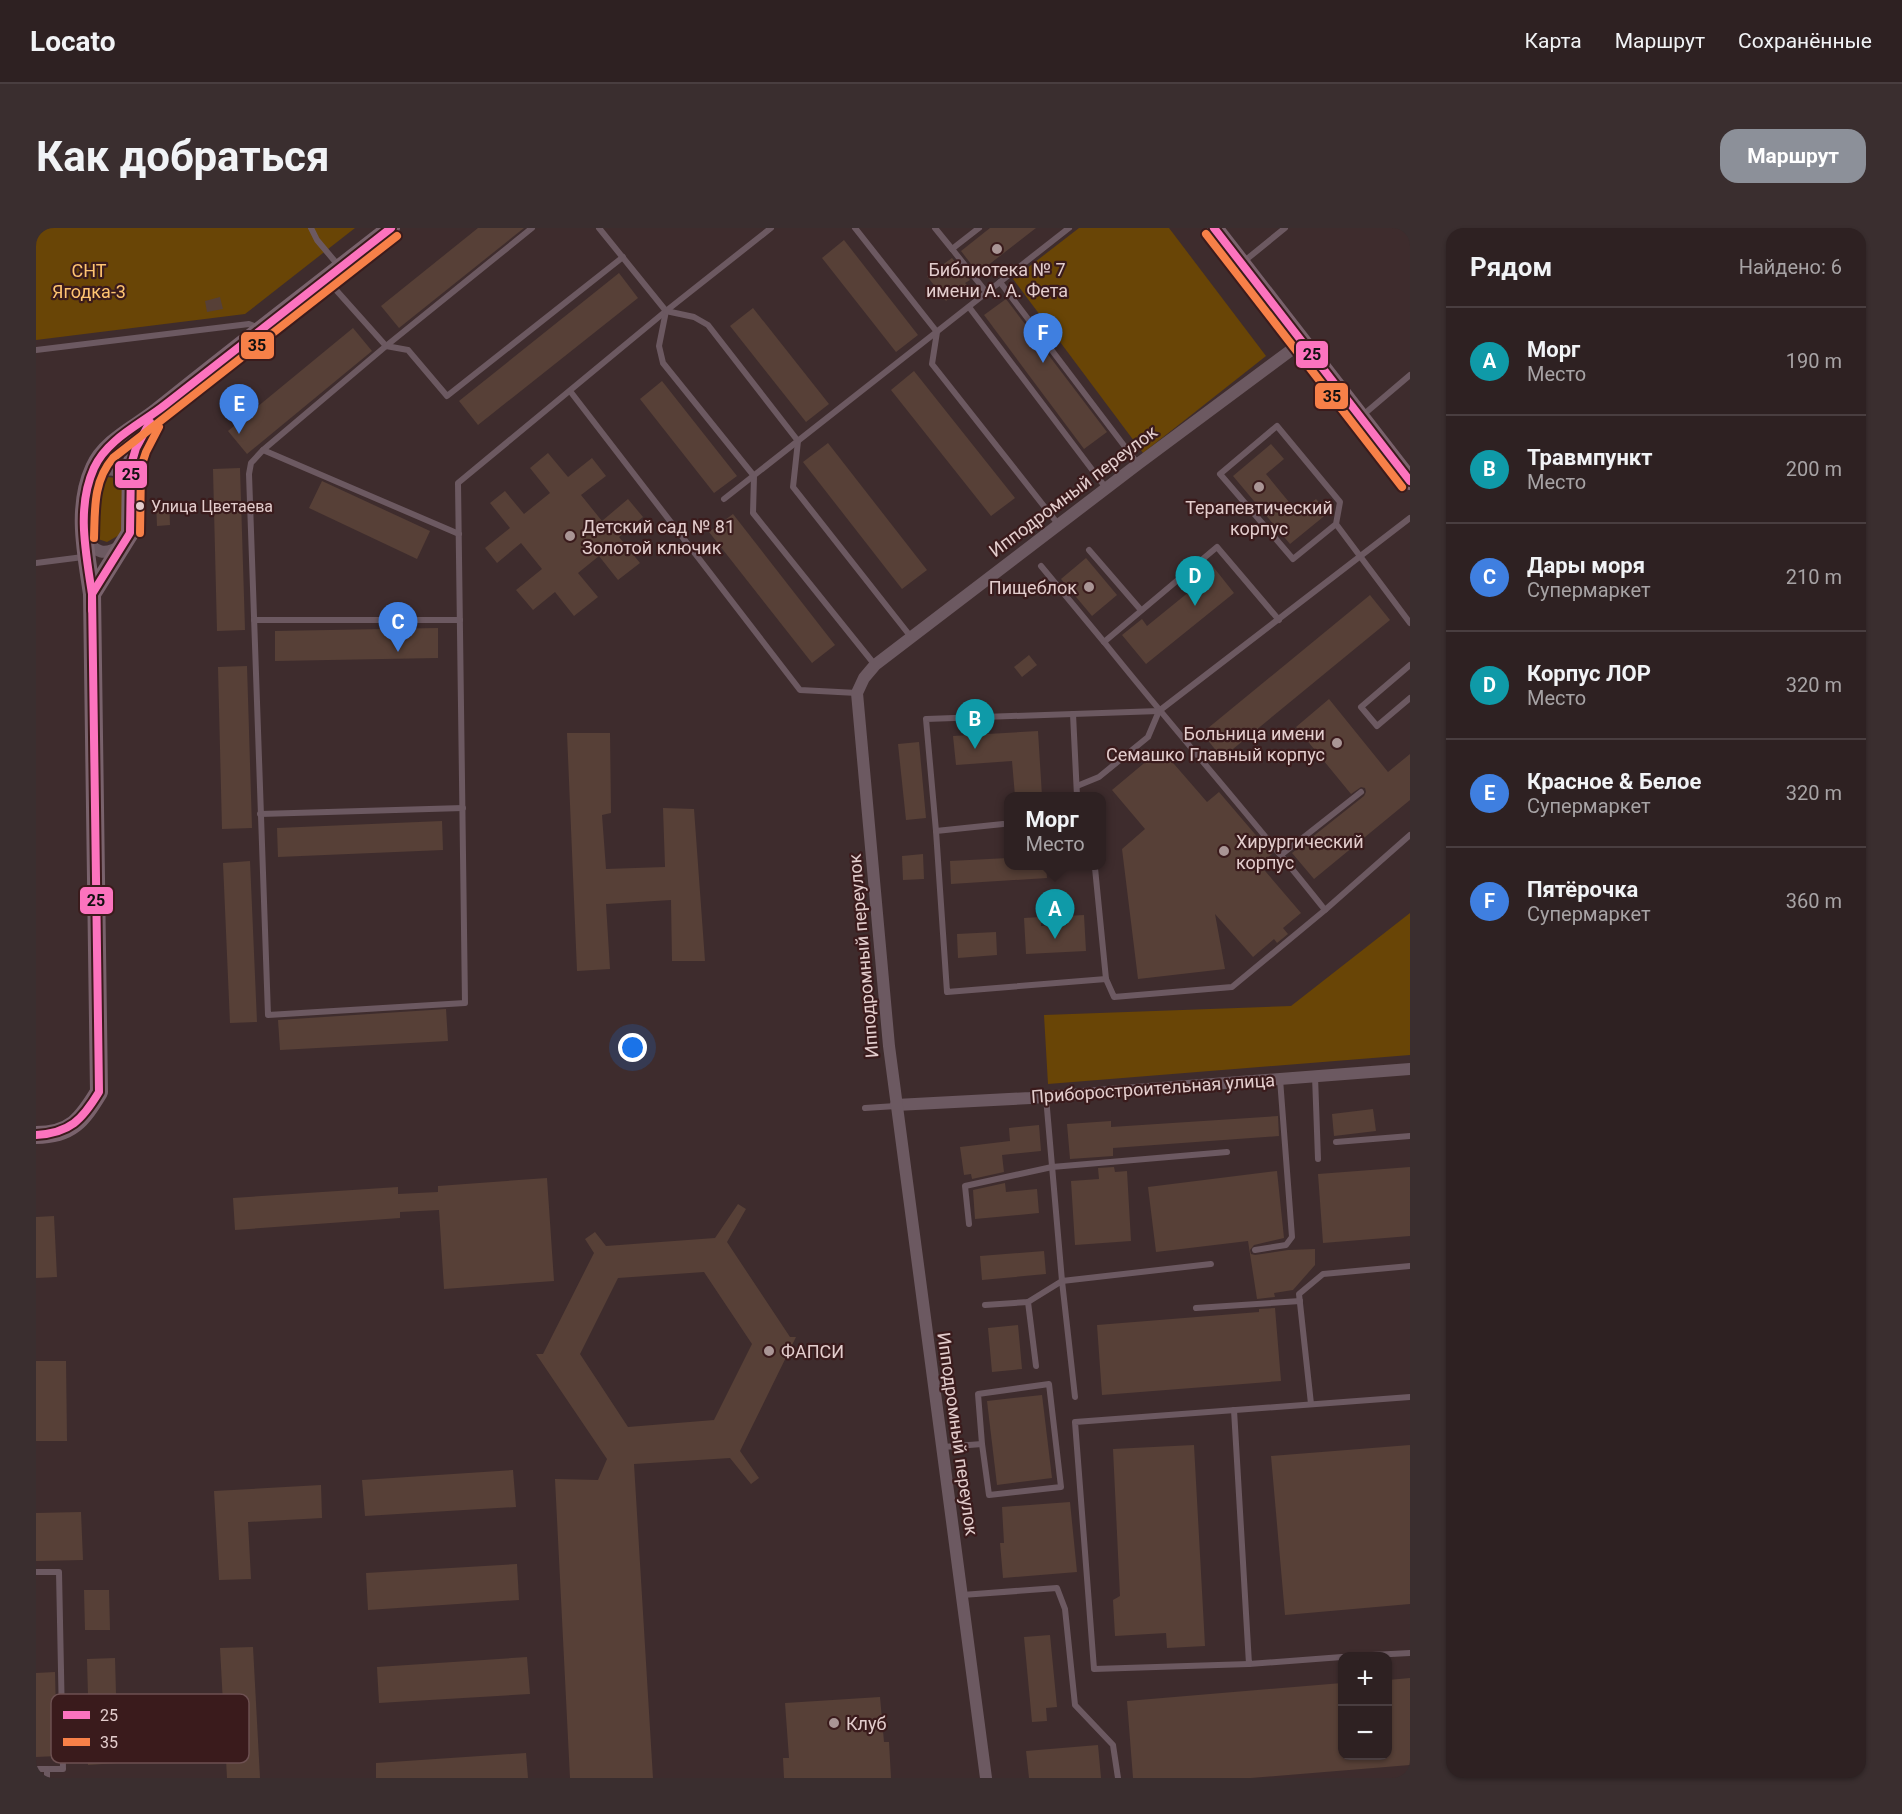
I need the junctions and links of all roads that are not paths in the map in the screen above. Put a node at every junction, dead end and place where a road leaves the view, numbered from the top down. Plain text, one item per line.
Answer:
1 (311, 228) edge
2 (391, 228) edge
3 (532, 228) edge
4 (599, 228) edge
5 (771, 228) edge
6 (855, 228) edge
7 (935, 228) edge
8 (979, 228) edge
9 (1069, 228) edge
10 (1214, 228) edge
11 (1285, 228) edge
12 (952, 249) junction
13 (623, 257) junction
14 (1241, 263) junction
15 (333, 273) junction
16 (1000, 282) junction
17 (987, 293) junction
18 (969, 307) junction
19 (666, 311) junction
20 (261, 330) junction
21 (937, 332) junction
22 (1302, 342) junction
23 (386, 346) junction
24 (36, 350) edge
25 (1410, 375) edge
26 (570, 391) junction
27 (154, 414) junction
28 (1360, 418) junction
29 (798, 441) junction
30 (263, 450) junction
31 (1138, 464) junction
32 (754, 476) junction
33 (90, 478) junction
34 (1410, 481) edge
35 (130, 487) junction
36 (1106, 488) junction
37 (724, 499) dead end
38 (1410, 518) edge
39 (1059, 524) junction
40 (1336, 524) junction
41 (459, 534) junction
42 (84, 538) junction
43 (124, 545) junction
44 (1089, 550) dead end
45 (87, 556) junction
46 (1362, 557) junction
47 (36, 563) edge
48 (1041, 566) dead end
49 (92, 594) junction
50 (1140, 609) junction
51 (254, 620) junction
52 (460, 620) junction
53 (1279, 620) junction
54 (1410, 623) edge
55 (911, 638) junction
56 (1104, 642) junction
57 (875, 665) junction
58 (1410, 665) edge
59 (857, 693) junction
60 (1410, 698) edge
61 (1159, 711) junction
62 (1073, 714) junction
63 (1077, 786) junction
64 (1077, 792) edge
65 (1361, 792) dead end
66 (463, 808) junction
67 (260, 814) junction
68 (1003, 824) dead end
69 (936, 831) junction
70 (1410, 835) edge
71 (1281, 855) junction
72 (1095, 870) edge
73 (1325, 910) junction
74 (1106, 979) junction
75 (1410, 1069) edge
76 (1315, 1076) junction
77 (1280, 1078) junction
78 (1046, 1096) junction
79 (896, 1106) junction
80 (865, 1108) dead end
81 (36, 1136) edge
82 (1410, 1136) edge
83 (1336, 1142) dead end
84 (1227, 1152) dead end
85 (1318, 1160) dead end
86 (1052, 1167) junction
87 (969, 1224) dead end
88 (1255, 1250) dead end
89 (1211, 1264) dead end
90 (1410, 1266) edge
91 (1062, 1281) junction
92 (1300, 1301) junction
93 (1028, 1302) junction
94 (985, 1305) dead end
95 (1196, 1308) dead end
96 (1036, 1366) dead end
97 (1075, 1397) dead end
98 (1410, 1397) edge
99 (1311, 1404) junction
100 (1234, 1410) junction
101 (982, 1444) junction
102 (942, 1448) junction
103 (36, 1572) edge
104 (962, 1595) junction
105 (1410, 1653) edge
106 (1392, 1654) edge
107 (1338, 1657) edge
108 (1249, 1664) junction
109 (61, 1694) edge
110 (63, 1763) edge
111 (36, 1769) edge
112 (47, 1769) junction
113 (47, 1778) edge
114 (986, 1778) edge
115 (1118, 1778) edge

1 - 15 lane
2 - 15 main road
3 - 23 lane
4 - 13 lane
5 - 19 lane
6 - 21 lane
7 - 12 lane
8 - 12 lane
9 - 16 lane
10 - 14 main road
11 - 14 lane
12 - 17 lane
13 - 19 lane
13 - 23 lane
14 - 22 main road
15 - 20 main road
15 - 23 lane
16 - 17 lane
16 - 31 lane
17 - 18 lane
18 - 21 lane
18 - 36 lane
19 - 26 lane
19 - 29 lane
19 - 32 lane
20 - 24 lane
20 - 27 main road
21 - 29 lane
21 - 39 lane
22 - 28 main road
22 - 31 street, Ипподромный переулок
23 - 30 lane
25 - 28 lane
26 - 41 lane
26 - 59 lane
27 - 33 main road
27 - 35 main road
28 - 34 main road
29 - 32 lane
29 - 55 lane
30 - 41 lane
30 - 51 lane
31 - 36 street, Ипподромный переулок
32 - 37 lane
32 - 57 lane
33 - 35 street
33 - 42 main road
35 - 43 main road
36 - 39 street, Ипподромный переулок
38 - 46 lane
39 - 55 street, Ипподромный переулок
40 - 40 lane
40 - 46 lane
41 - 52 lane
42 - 43 street
42 - 45 main road
43 - 49 main road
44 - 50 lane
45 - 47 lane
45 - 49 main road
46 - 53 lane
46 - 54 lane
48 - 56 lane
49 - 81 main road
50 - 53 lane
50 - 56 lane
51 - 52 lane
51 - 67 lane
52 - 66 lane
53 - 61 lane
55 - 57 street, Ипподромный переулок
56 - 61 lane
57 - 59 street, Ипподромный переулок
58 - 60 lane
59 - 79 street, Ипподромный переулок
61 - 62 lane
61 - 63 lane
61 - 71 lane
62 - 63 lane
62 - 69 lane
63 - 64 lane
65 - 71 lane
66 - 67 lane
66 - 67 lane
68 - 69 lane
69 - 74 lane
70 - 73 lane
71 - 73 lane
72 - 74 lane
73 - 74 lane
75 - 76 street, Приборостроительная улица
76 - 77 street, Приборостроительная улица
76 - 85 lane
77 - 78 street, Приборостроительная улица
77 - 88 lane
78 - 79 street, Приборостроительная улица
78 - 86 lane
79 - 80 lane
79 - 102 street, Ипподромный переулок
82 - 83 lane
84 - 86 lane
86 - 87 lane
86 - 91 lane
89 - 91 lane
90 - 92 lane
91 - 93 lane
91 - 97 lane
92 - 95 lane
92 - 99 lane
93 - 94 lane
93 - 96 lane
98 - 99 lane
99 - 100 lane
100 - 108 lane
100 - 108 lane
101 - 101 lane
101 - 102 lane
102 - 104 street, Ипподромный переулок
103 - 109 lane
104 - 114 street, Ипподромный переулок
104 - 115 lane
105 - 106 lane
107 - 108 lane
110 - 112 lane
111 - 112 lane
112 - 113 lane

